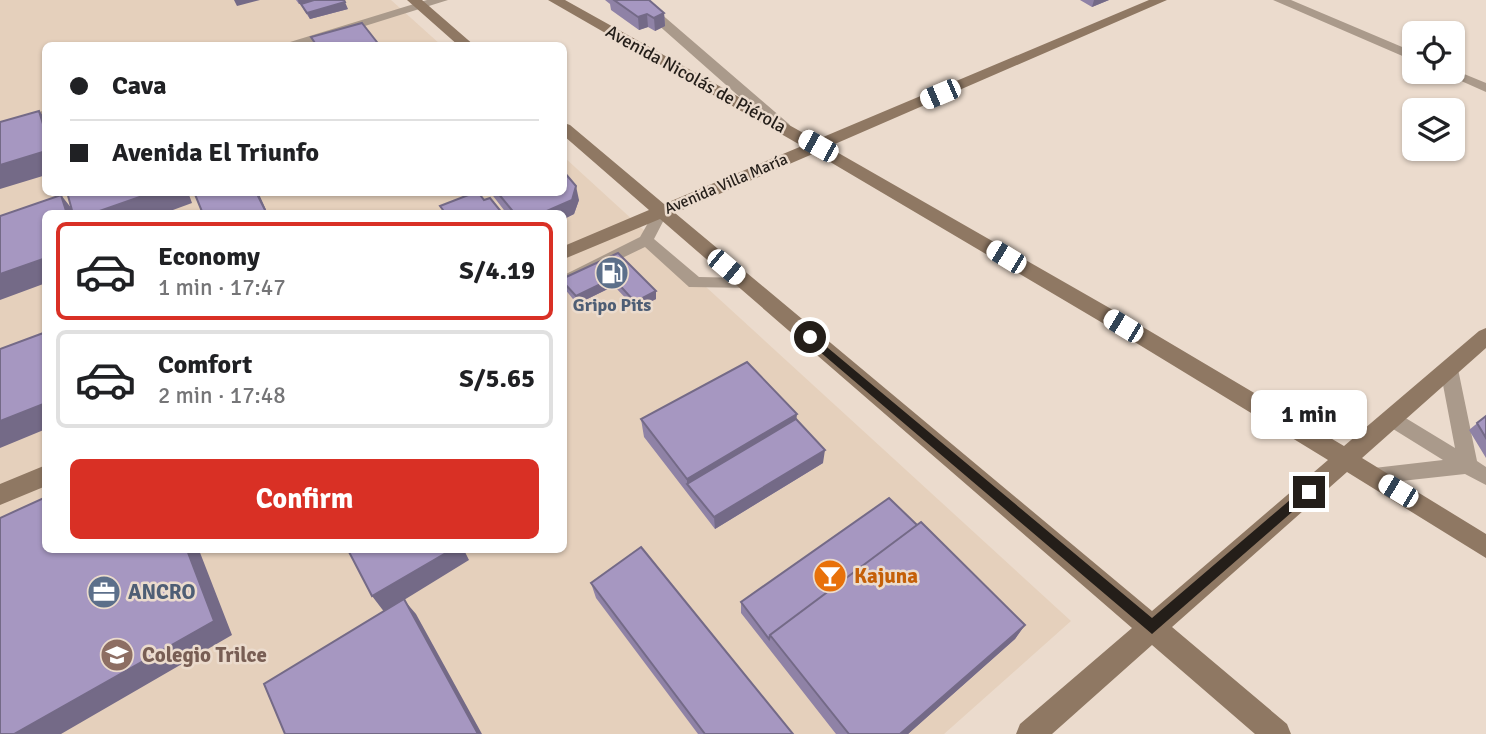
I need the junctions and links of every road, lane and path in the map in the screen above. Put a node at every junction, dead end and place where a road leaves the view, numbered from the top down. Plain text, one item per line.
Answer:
1 (441, 0) edge
2 (555, 0) edge
3 (637, 0) edge
4 (1160, 0) edge
5 (1280, 0) edge
6 (418, 3) edge
7 (296, 42) edge
8 (463, 42) edge
9 (1402, 52) edge
10 (1465, 79) edge
11 (1486, 88) edge
12 (42, 116) edge
13 (783, 127) junction
14 (0, 128) edge
15 (567, 131) edge
16 (818, 146) junction
17 (661, 212) junction
18 (646, 240) junction
19 (567, 252) edge
20 (567, 280) edge
21 (747, 284) junction
22 (1486, 336) edge
23 (1449, 369) junction
24 (1392, 419) junction
25 (1347, 459) junction
26 (1468, 466) junction
27 (42, 477) edge
28 (1374, 477) junction
29 (1486, 477) edge
30 (0, 495) edge
31 (1486, 547) edge
32 (1152, 627) junction
33 (1030, 734) edge
34 (1277, 734) edge

1 - 6 street
2 - 13 main road, Avenida Nicolás de Piérola
3 - 13 street
4 - 16 main road, Avenida Villa María
5 - 9 street
6 - 7 street
6 - 8 main road
10 - 11 street
12 - 14 street
13 - 16 main road, Avenida Nicolás de Piérola
15 - 17 main road
16 - 17 main road, Avenida Villa María
16 - 25 main road, Avenida Nicolás de Piérola
17 - 18 lane
17 - 19 main road, Avenida Villa María
17 - 21 main road
18 - 20 lane
18 - 21 lane
21 - 32 main road
22 - 23 main road
23 - 24 main road
23 - 26 lane
24 - 25 main road
24 - 26 lane
25 - 28 main road, Avenida Nicolás de Piérola
25 - 32 main road
26 - 28 lane
26 - 29 lane
27 - 30 main road
28 - 31 main road, Avenida Nicolás de Piérola
32 - 33 main road
32 - 34 main road

